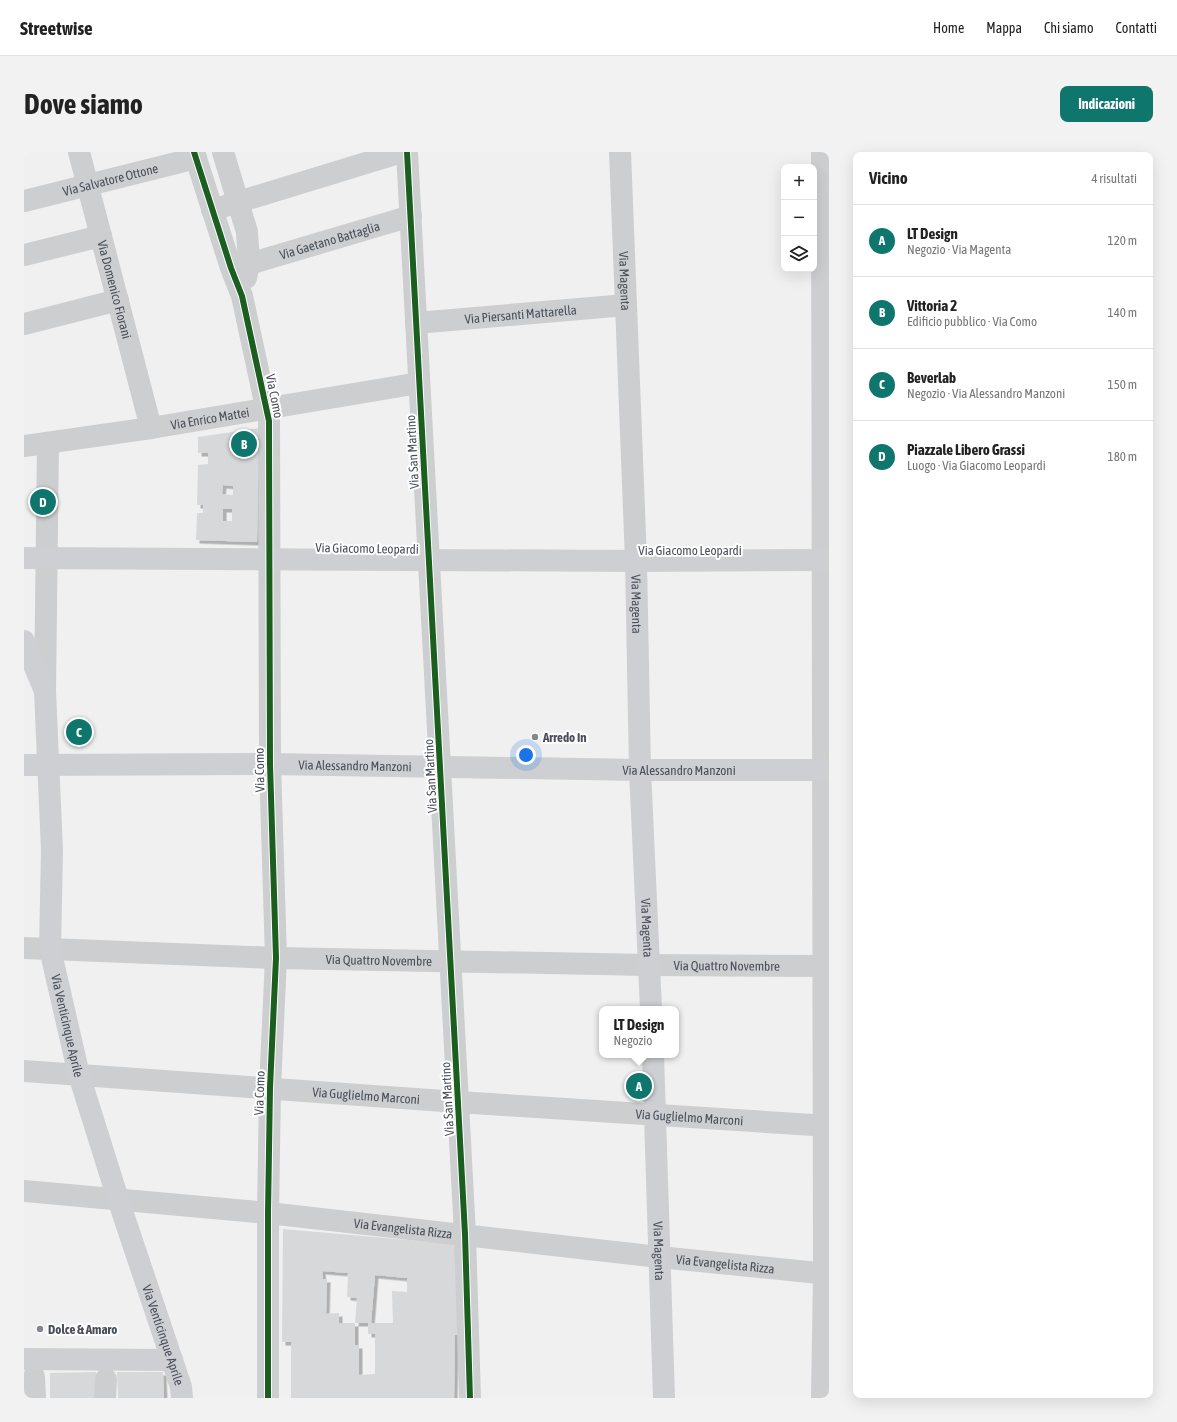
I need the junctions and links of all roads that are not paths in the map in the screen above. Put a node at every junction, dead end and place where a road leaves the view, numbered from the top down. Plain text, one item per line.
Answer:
1 (79, 152) edge
2 (223, 152) edge
3 (402, 152) edge
4 (407, 152) edge
5 (620, 152) edge
6 (822, 152) edge
7 (195, 155) edge
8 (88, 185) junction
9 (24, 201) edge
10 (238, 203) junction
11 (212, 210) junction
12 (411, 216) junction
13 (101, 236) junction
14 (24, 255) edge
15 (249, 264) junction
16 (242, 296) junction
17 (118, 300) junction
18 (626, 305) junction
19 (416, 323) junction
20 (24, 324) edge
21 (420, 383) junction
22 (267, 408) junction
23 (151, 428) junction
24 (48, 443) junction
25 (24, 446) edge
26 (24, 558) edge
27 (46, 558) junction
28 (270, 558) junction
29 (429, 560) junction
30 (826, 560) edge
31 (636, 561) junction
32 (24, 641) edge
33 (45, 691) junction
34 (270, 764) junction
35 (24, 765) edge
36 (48, 766) junction
37 (440, 766) junction
38 (640, 770) junction
39 (826, 770) edge
40 (24, 948) edge
41 (50, 949) junction
42 (276, 958) junction
43 (450, 960) junction
44 (649, 965) junction
45 (826, 966) edge
46 (651, 1006) edge
47 (653, 1058) edge
48 (24, 1071) edge
49 (79, 1075) junction
50 (270, 1088) junction
51 (458, 1102) junction
52 (655, 1115) junction
53 (826, 1126) edge
54 (24, 1191) edge
55 (118, 1199) junction
56 (268, 1213) junction
57 (465, 1234) junction
58 (659, 1257) junction
59 (827, 1274) edge
60 (172, 1360) junction
61 (31, 1378) edge
62 (182, 1398) edge
63 (268, 1398) edge
64 (470, 1398) edge
65 (664, 1398) edge
66 (822, 1398) edge

1 - 8 street, Via Domenico Fiorani
2 - 10 street
3 - 10 street
4 - 12 street, Via San Martino
5 - 18 street, Via Magenta
6 - 30 street
7 - 8 street, Via Salvatore Ottone
7 - 11 street, Via Como
8 - 9 street, Via Salvatore Ottone
8 - 13 street, Via Domenico Fiorani
10 - 11 street
10 - 15 street
11 - 16 street, Via Como
12 - 15 street, Via Gaetano Battaglia
12 - 19 street, Via San Martino
13 - 14 street
13 - 17 street, Via Domenico Fiorani
15 - 16 street
16 - 22 street, Via Como
17 - 20 street
17 - 23 street, Via Domenico Fiorani
18 - 19 street, Via Piersanti Mattarella
18 - 31 street, Via Magenta
19 - 21 street, Via San Martino
21 - 22 street, Via Enrico Mattei
21 - 29 street, Via San Martino
22 - 23 street, Via Enrico Mattei
22 - 28 street, Via Como
23 - 24 street, Via Enrico Mattei
24 - 25 street, Via Enrico Mattei
24 - 27 street
26 - 27 street, Via Giacomo Leopardi
27 - 28 street, Via Giacomo Leopardi
27 - 33 street
28 - 29 street, Via Giacomo Leopardi
28 - 34 street, Via Como
29 - 31 street, Via Giacomo Leopardi
29 - 37 street, Via San Martino
30 - 31 street, Via Giacomo Leopardi
30 - 39 street
31 - 38 street, Via Magenta
32 - 33 street, Via Venticinque Aprile
33 - 36 street, Via Venticinque Aprile
34 - 36 street, Via Alessandro Manzoni
34 - 37 street, Via Alessandro Manzoni
34 - 42 street, Via Como
35 - 36 street, Via Alessandro Manzoni
36 - 41 street, Via Venticinque Aprile
37 - 38 street, Via Alessandro Manzoni
37 - 43 street, Via San Martino
38 - 39 street, Via Alessandro Manzoni
38 - 44 street, Via Magenta
39 - 45 street
40 - 41 street, Via Quattro Novembre
41 - 42 street, Via Quattro Novembre
41 - 49 street, Via Venticinque Aprile
42 - 43 street, Via Quattro Novembre
42 - 50 street, Via Como
43 - 44 street, Via Quattro Novembre
43 - 51 street, Via San Martino
44 - 45 street, Via Quattro Novembre
44 - 46 street, Via Magenta
45 - 53 street
47 - 52 street, Via Magenta
48 - 49 street, Via Guglielmo Marconi
49 - 50 street, Via Guglielmo Marconi
49 - 55 street, Via Venticinque Aprile
50 - 51 street, Via Guglielmo Marconi
50 - 56 street, Via Como
51 - 52 street, Via Guglielmo Marconi
51 - 57 street, Via San Martino
52 - 53 street, Via Guglielmo Marconi
52 - 58 street, Via Magenta
53 - 59 street
54 - 55 street, Via Evangelista Rizza
55 - 56 street, Via Evangelista Rizza
55 - 60 street, Via Venticinque Aprile
56 - 57 street, Via Evangelista Rizza
56 - 63 street, Via Como
57 - 58 street, Via Evangelista Rizza
57 - 64 street, Via San Martino
58 - 59 street, Via Evangelista Rizza
58 - 65 street, Via Magenta
59 - 66 street
60 - 61 street
60 - 62 street, Via Venticinque Aprile

